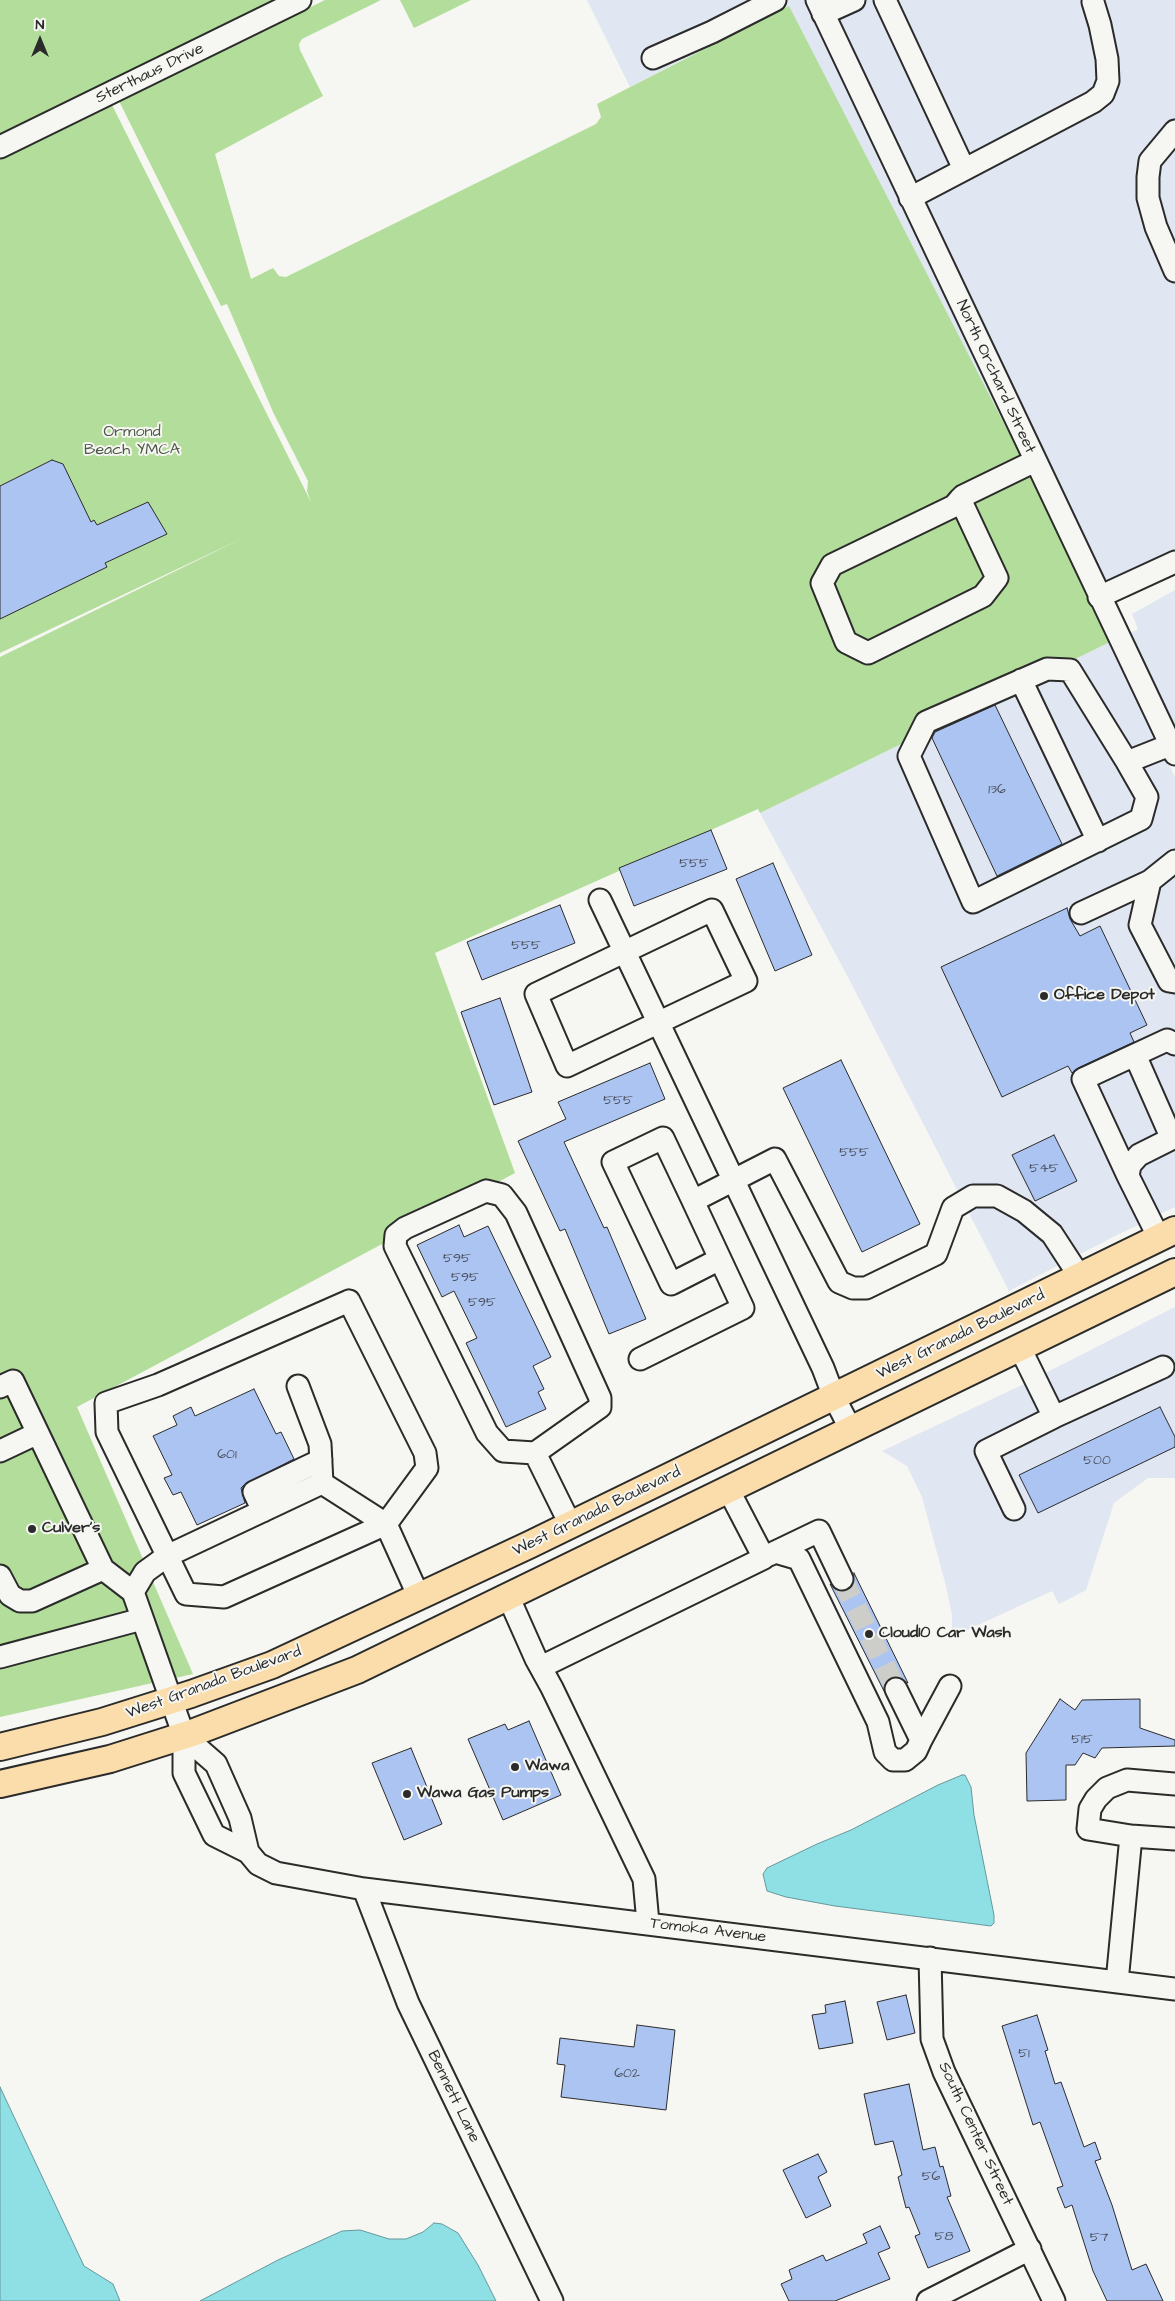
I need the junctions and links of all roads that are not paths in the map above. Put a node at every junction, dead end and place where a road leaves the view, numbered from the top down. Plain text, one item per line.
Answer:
1 (300, 0) edge
2 (775, 0) edge
3 (854, 0) edge
4 (885, 0) edge
5 (1093, 1) edge
6 (820, 7) edge
7 (652, 58) dead end
8 (1175, 130) edge
9 (0, 147) edge
10 (964, 169) junction
11 (910, 198) junction
12 (1175, 271) edge
13 (1035, 461) junction
14 (960, 499) junction
15 (1175, 562) edge
16 (1099, 597) junction
17 (1022, 680) junction
18 (1173, 750) edge
19 (1127, 762) junction
20 (1098, 841) junction
21 (1175, 861) edge
22 (1150, 881) junction
23 (600, 900) dead end
24 (1081, 913) dead end
25 (624, 952) junction
26 (1175, 982) edge
27 (658, 1023) junction
28 (1175, 1044) edge
29 (1135, 1055) junction
30 (1174, 1138) edge
31 (1128, 1176) junction
32 (733, 1179) junction
33 (693, 1200) junction
34 (1167, 1234) edge
35 (720, 1259) junction
36 (1175, 1272) edge
37 (1080, 1277) junction
38 (1020, 1348) junction
39 (640, 1359) dead end
40 (1163, 1367) dead end
41 (298, 1386) dead end
42 (0, 1387) edge
43 (834, 1397) junction
44 (1054, 1417) junction
45 (851, 1430) junction
46 (38, 1433) junction
47 (0, 1451) edge
48 (535, 1453) junction
49 (321, 1460) junction
50 (322, 1483) junction
51 (728, 1489) junction
52 (1014, 1509) dead end
53 (263, 1511) junction
54 (386, 1524) junction
55 (570, 1524) junction
56 (770, 1555) junction
57 (167, 1556) junction
58 (103, 1568) junction
59 (0, 1576) edge
60 (842, 1578) tunnel mouth
61 (133, 1592) junction
62 (508, 1596) junction
63 (418, 1597) junction
64 (142, 1619) junction
65 (0, 1657) edge
66 (541, 1667) junction
67 (950, 1686) dead end
68 (896, 1689) tunnel mouth
69 (171, 1700) junction
70 (184, 1736) junction
71 (921, 1740) junction
72 (0, 1747) edge
73 (0, 1784) edge
74 (1175, 1784) edge
75 (1131, 1836) junction
76 (1175, 1839) edge
77 (248, 1852) junction
78 (364, 1889) junction
79 (648, 1923) junction
80 (930, 1958) junction
81 (1117, 1982) junction
82 (1175, 1989) edge
83 (1030, 2249) junction
84 (552, 2301) edge
85 (928, 2301) edge
86 (1054, 2301) edge

1 - 9 street, Sterthaus Drive
2 - 7 street
3 - 6 street
4 - 10 street
5 - 10 street
6 - 11 street, North Orchard Street
8 - 12 street
10 - 11 street
11 - 13 street, North Orchard Street
13 - 14 street
13 - 16 street, North Orchard Street
14 - 14 street
15 - 16 street
16 - 18 street, North Orchard Street
17 - 19 street
17 - 20 street
17 - 20 street
18 - 19 street
19 - 20 street
21 - 22 street
22 - 24 street
22 - 26 street
23 - 25 street
25 - 27 street
25 - 27 street
25 - 27 street
27 - 32 street
28 - 29 street
29 - 30 street
29 - 31 street
30 - 31 street
31 - 34 street
32 - 33 street
32 - 37 street
32 - 43 street
33 - 35 street
33 - 35 street
34 - 37 main road, West Granada Boulevard
35 - 39 street
36 - 38 main road
37 - 43 main road, West Granada Boulevard
38 - 44 street
38 - 45 main road
40 - 44 street
41 - 49 street
42 - 46 street
43 - 45 street
43 - 55 main road, West Granada Boulevard
44 - 52 street
45 - 51 main road
46 - 47 street
46 - 58 street
48 - 48 street
48 - 55 street
49 - 50 street
49 - 53 street
50 - 53 street
50 - 54 street
51 - 56 street
51 - 62 main road
53 - 57 street
54 - 57 street
54 - 57 street
54 - 63 street
55 - 63 main road, West Granada Boulevard
56 - 60 street
56 - 66 street
56 - 71 street
57 - 61 street
58 - 59 street
58 - 61 street
61 - 64 street, Tomoka Avenue
62 - 66 street
62 - 70 main road
63 - 69 main road, West Granada Boulevard
64 - 65 street
64 - 69 street, Tomoka Avenue
66 - 79 street
67 - 71 street
68 - 71 street
69 - 70 street, Tomoka Avenue
69 - 72 main road, West Granada Boulevard
70 - 73 main road
70 - 77 street, Tomoka Avenue
70 - 77 street, Tomoka Avenue
74 - 75 street
75 - 76 street
75 - 81 street
77 - 78 street, Tomoka Avenue
78 - 79 street, Tomoka Avenue
78 - 84 street, Bennett Lane
79 - 80 street, Tomoka Avenue
80 - 81 street, Tomoka Avenue
80 - 83 street, South Center Street
81 - 82 street, Tomoka Avenue
83 - 85 street
83 - 86 street, South Center Street

